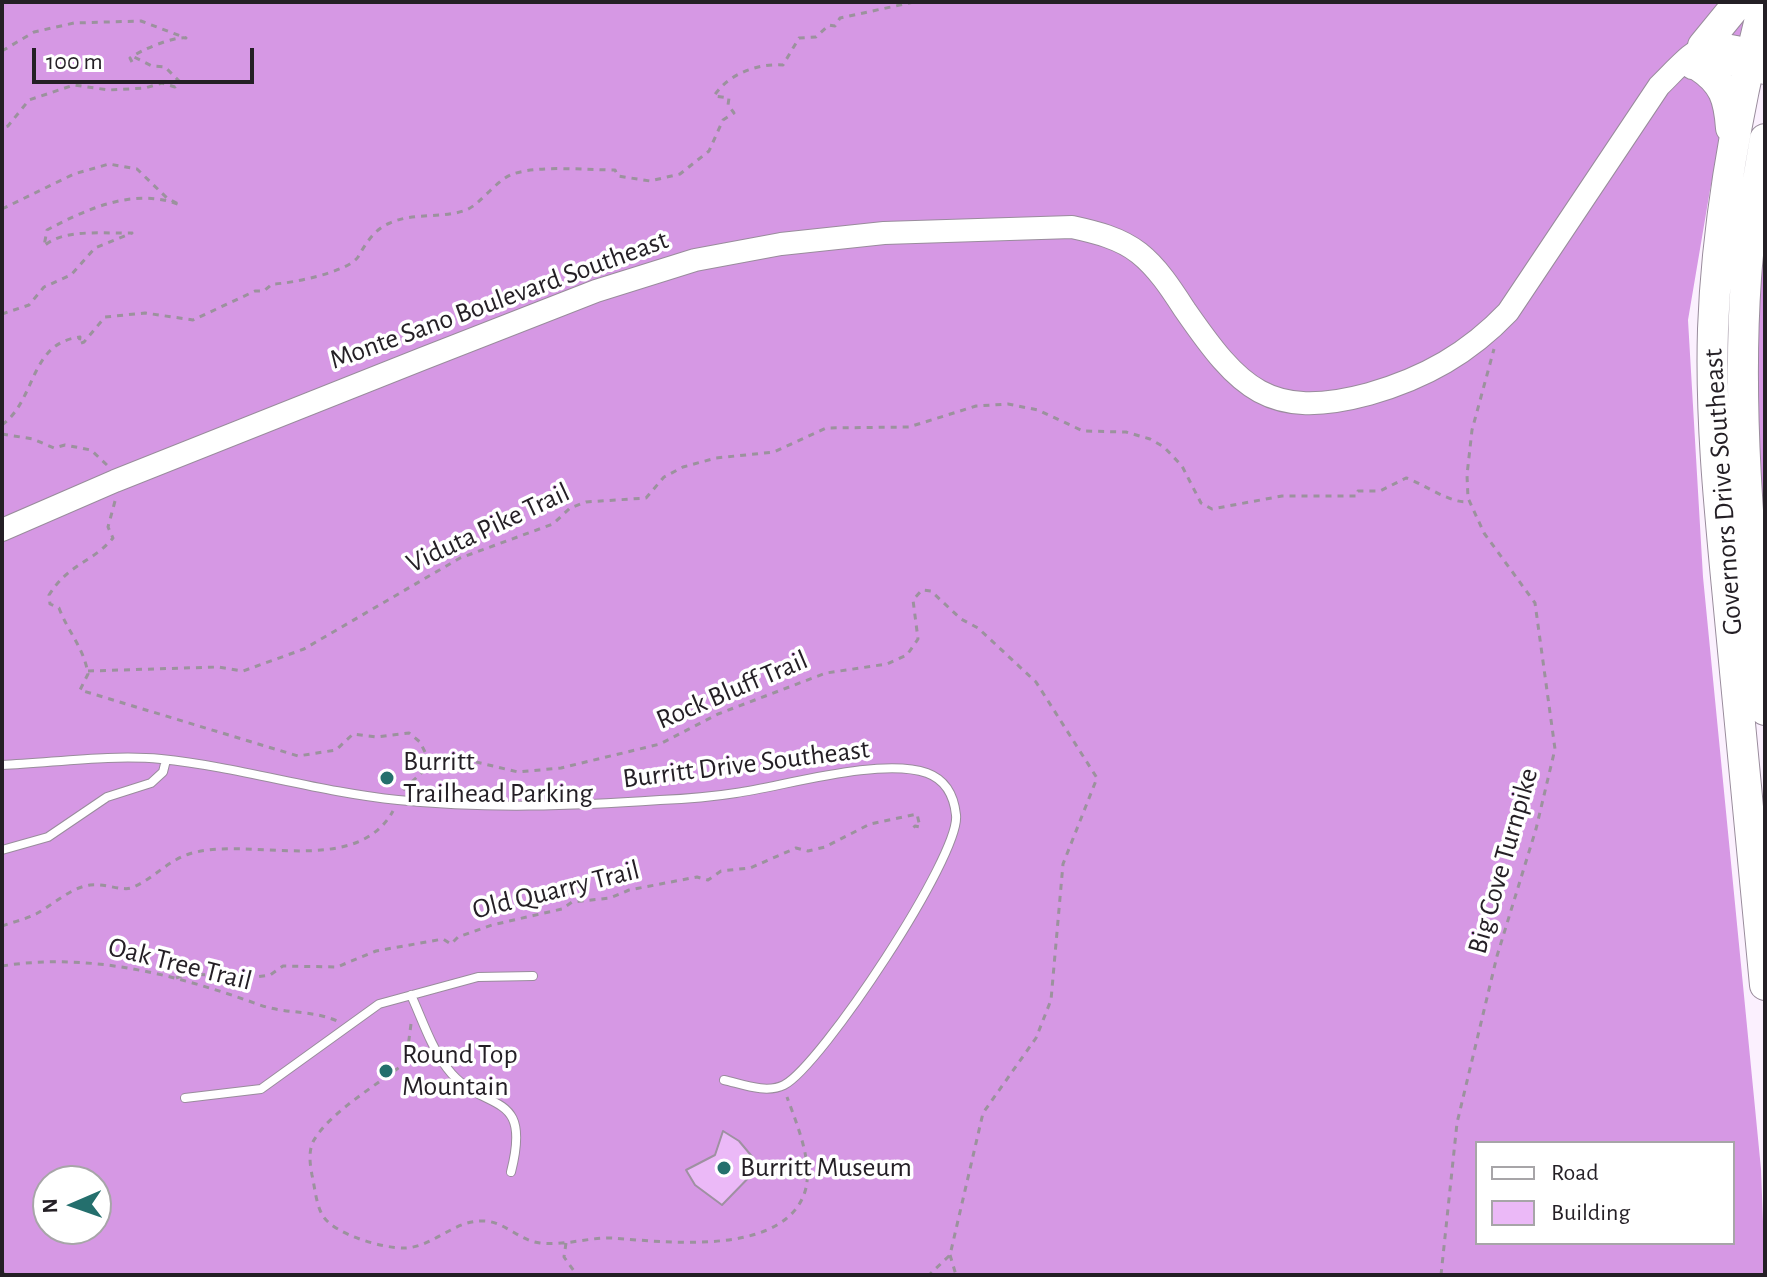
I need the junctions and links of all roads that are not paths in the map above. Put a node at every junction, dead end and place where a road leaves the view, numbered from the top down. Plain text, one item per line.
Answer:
1 (1739, 2) edge
2 (1764, 2) edge
3 (1758, 61) edge
4 (1691, 62) junction
5 (1765, 139) edge
6 (1733, 142) junction
7 (2, 530) edge
8 (1765, 710) edge
9 (166, 760) junction
10 (2, 765) edge
11 (2, 850) edge
12 (533, 976) dead end
13 (1765, 985) edge
14 (411, 995) junction
15 (724, 1080) dead end
16 (185, 1098) dead end
17 (511, 1172) dead end

1 - 4 highway
2 - 3 highway, Governors Drive Southeast
3 - 4 street
3 - 6 highway, Governors Drive Southeast
4 - 6 highway
4 - 7 street, Monte Sano Boulevard Southeast
5 - 8 highway, Governors Drive Southeast
6 - 13 highway, Governors Drive Southeast
9 - 10 lane, Burritt Drive Southeast
9 - 11 lane
9 - 15 lane, Burritt Drive Southeast
12 - 14 lane
14 - 16 lane
14 - 17 lane

